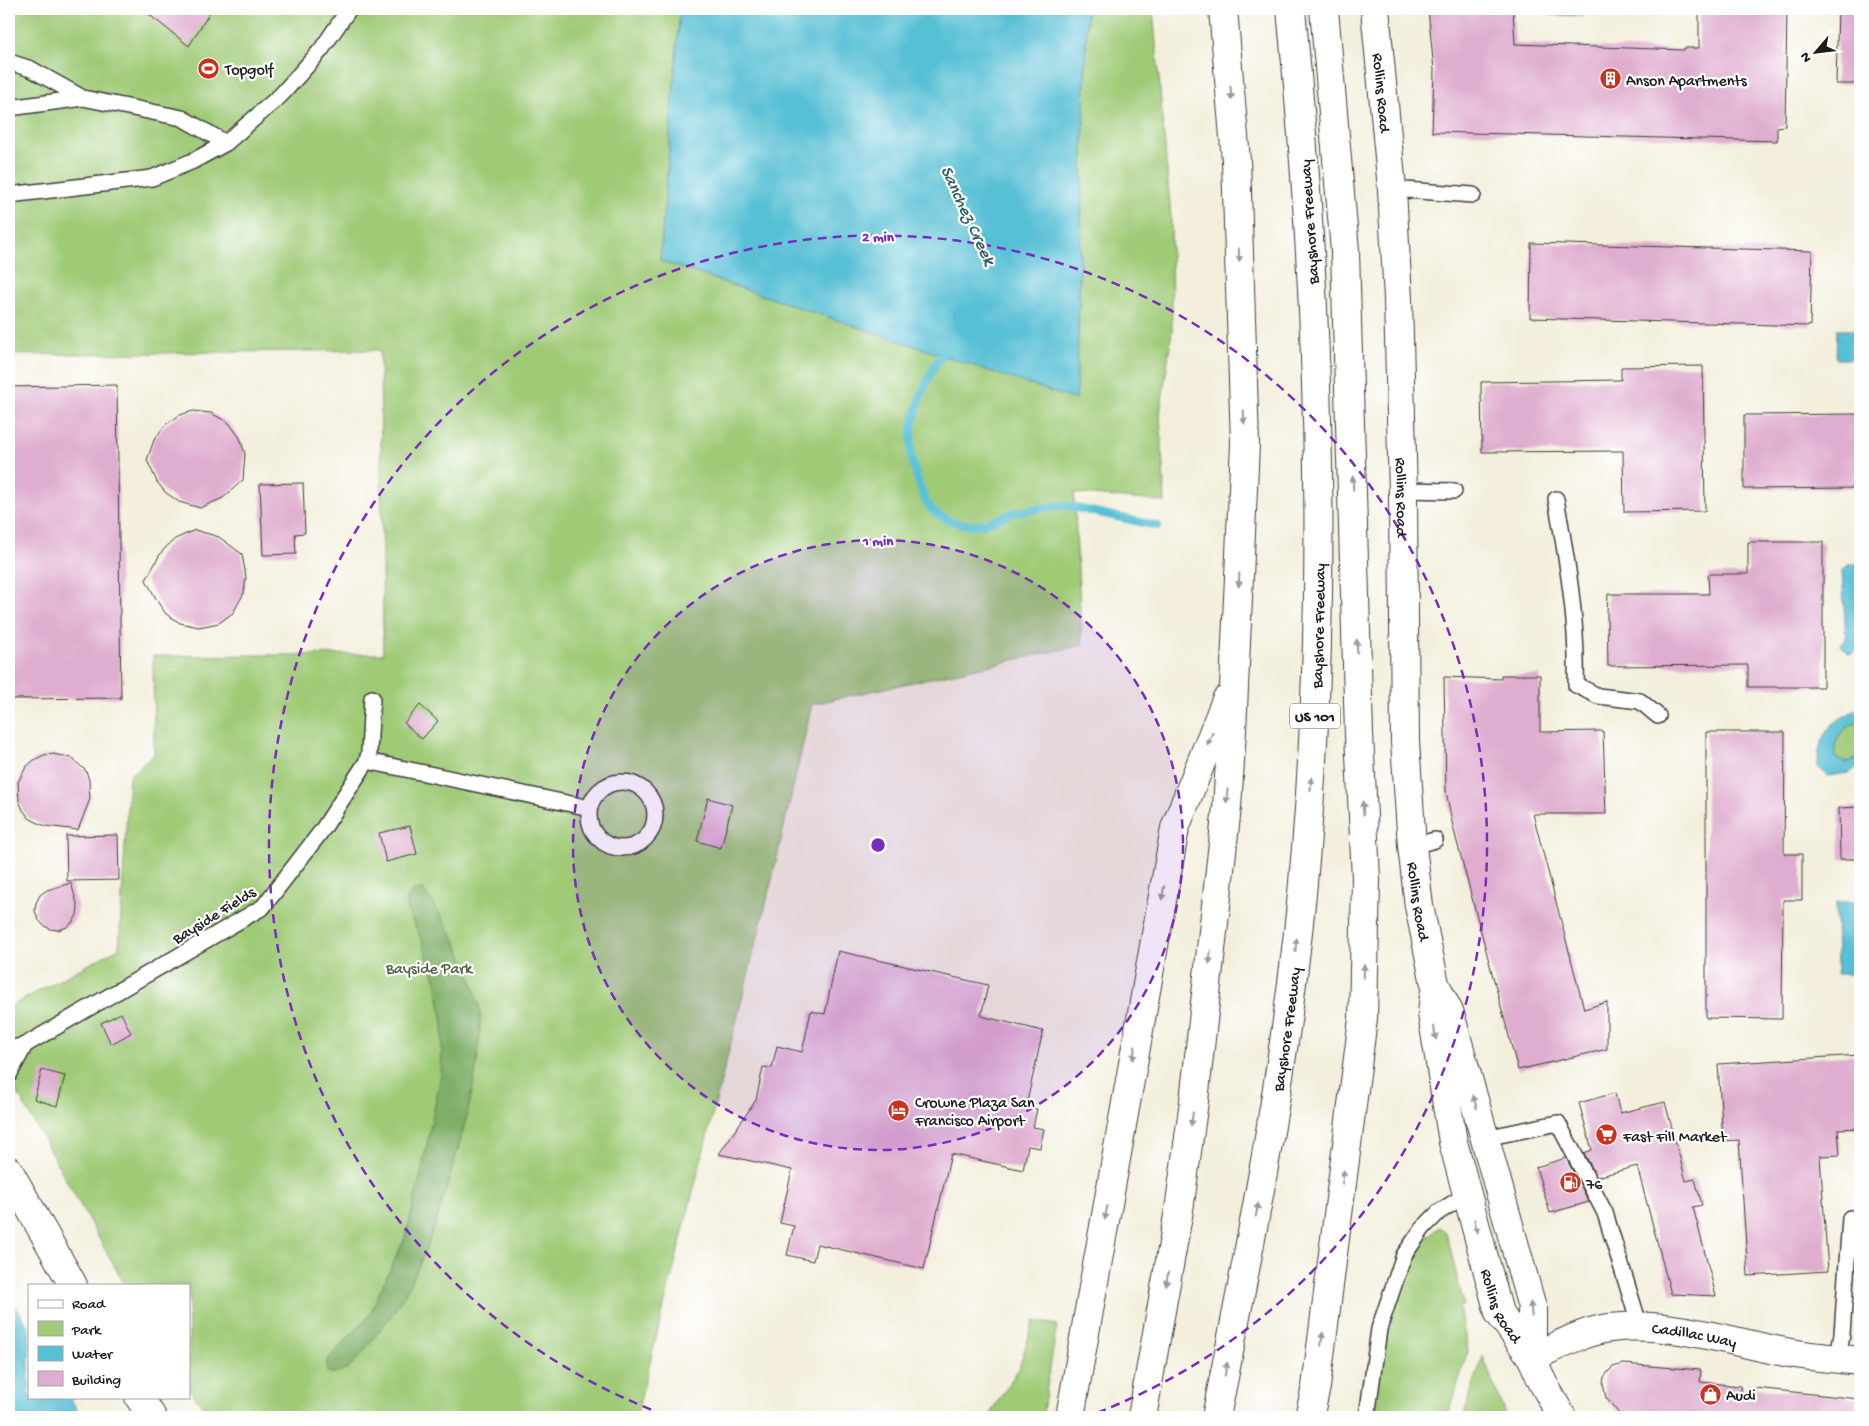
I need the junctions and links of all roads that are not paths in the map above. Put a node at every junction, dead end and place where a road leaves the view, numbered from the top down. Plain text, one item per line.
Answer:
1 (349, 9) edge
2 (1223, 9) edge
3 (1291, 9) edge
4 (1324, 9) edge
5 (1375, 9) edge
6 (9, 62) edge
7 (83, 98) junction
8 (9, 108) edge
9 (226, 143) junction
10 (1392, 189) junction
11 (9, 195) edge
12 (1473, 195) dead end
13 (1403, 490) junction
14 (1454, 491) dead end
15 (1556, 498) dead end
16 (1235, 677) junction
17 (372, 698) dead end
18 (1658, 716) dead end
19 (367, 761) junction
20 (590, 808) junction
21 (1435, 984) junction
22 (25, 1045) junction
23 (9, 1049) edge
24 (9, 1075) edge
25 (1485, 1138) junction
26 (9, 1171) edge
27 (1467, 1194) junction
28 (1850, 1218) dead end
29 (72, 1284) edge
30 (1640, 1327) junction
31 (1532, 1358) junction
32 (1849, 1359) edge
33 (140, 1398) edge
34 (152, 1417) edge
35 (1070, 1417) edge
36 (1142, 1417) edge
37 (1216, 1417) edge
38 (1310, 1417) edge
39 (1366, 1417) edge
40 (1562, 1417) edge

1 - 9 lane
2 -> 16 main road
37 -> 3 main road, Bayshore Freeway / US 101
38 -> 4 main road
5 - 10 main road, Rollins Road
6 - 7 lane
7 - 8 lane
7 - 9 lane
9 - 11 lane
10 - 12 lane
10 - 13 main road, Rollins Road
13 - 14 lane
13 - 21 main road, Rollins Road
15 - 18 lane
16 -> 35 main road
16 -> 36 main road
17 - 19 lane, Bayside Fields
19 - 20 lane
19 - 22 lane, Bayside Fields
20 - 20 lane
25 -> 21 main road, Rollins Road
21 -> 27 main road, Rollins Road
22 - 23 lane, Bayside Fields
22 - 24 lane
25 - 30 lane
31 -> 25 main road, Rollins Road
26 - 29 main road
27 -> 31 main road, Rollins Road
27 - 39 lane
28 - 32 lane
30 - 31 main road, Cadillac Way
30 - 32 main road, Cadillac Way
31 - 40 main road, Rollins Road
33 - 34 main road

